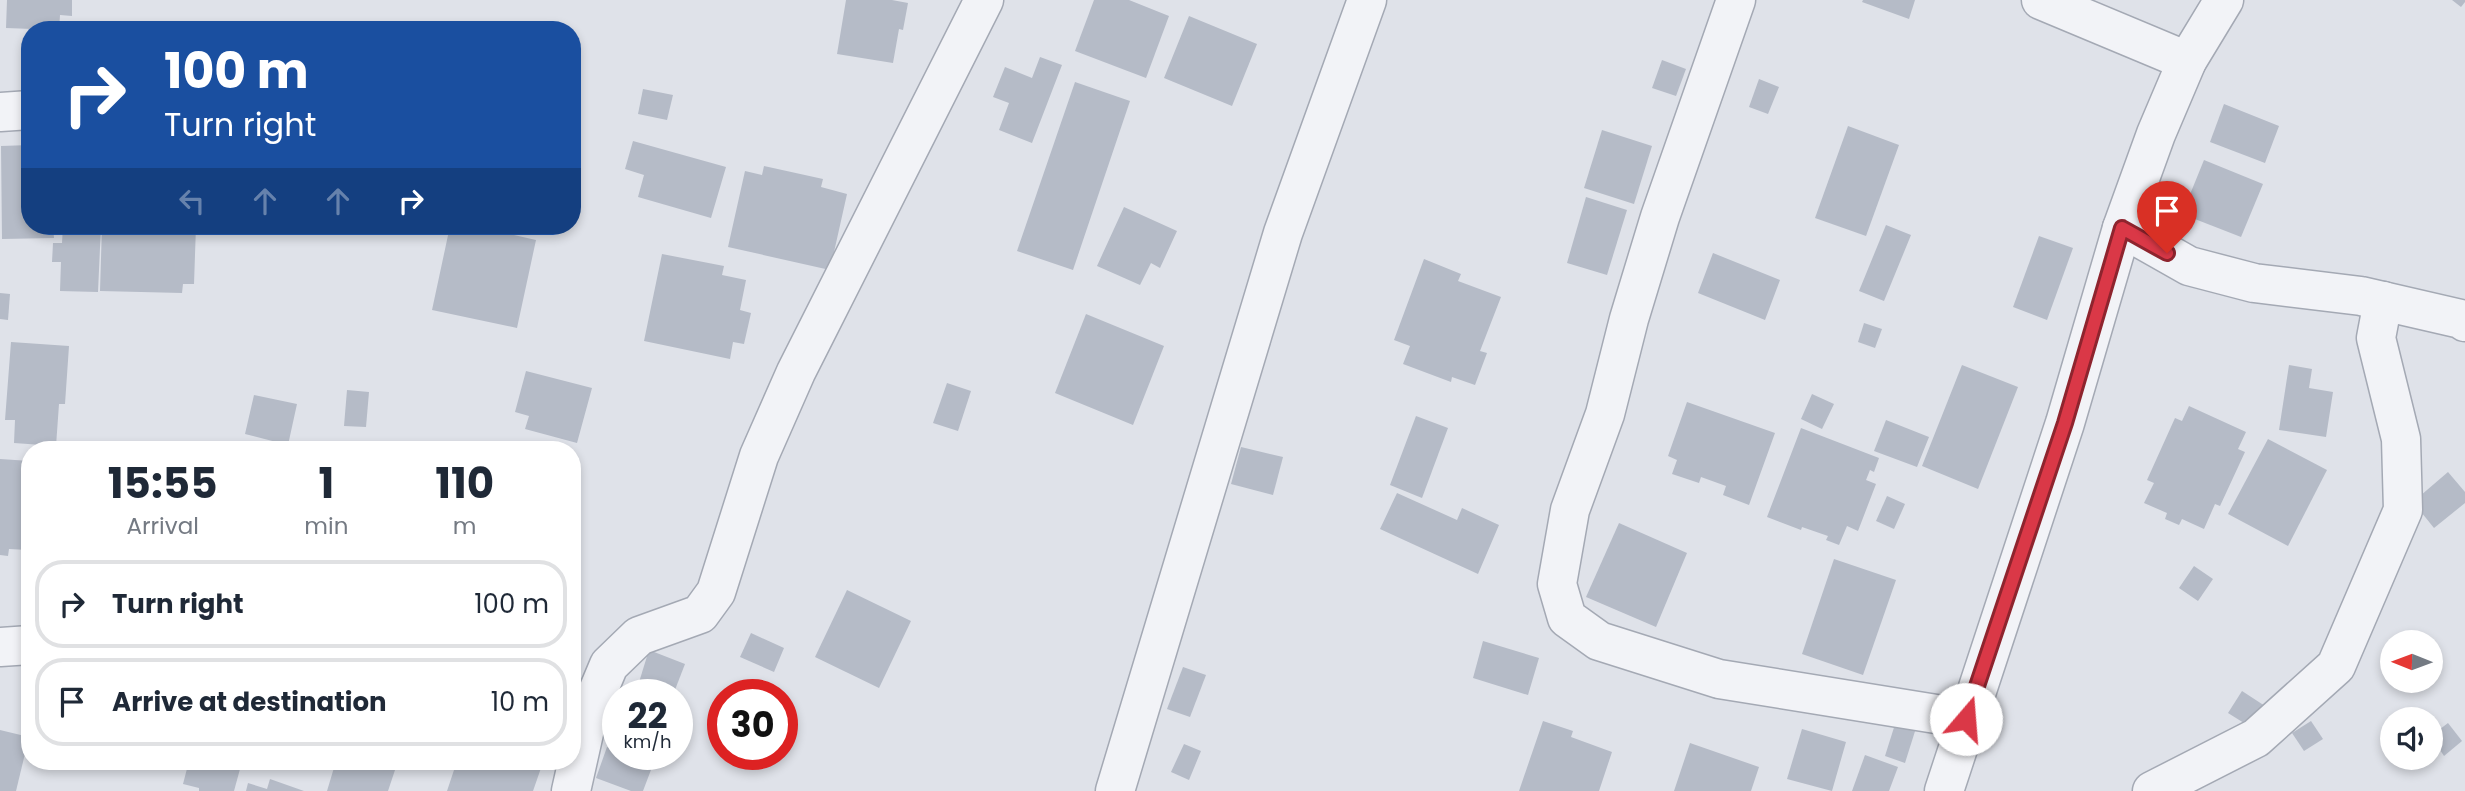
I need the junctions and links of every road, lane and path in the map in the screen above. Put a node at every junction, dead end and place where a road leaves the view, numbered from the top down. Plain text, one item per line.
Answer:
1 (985, 0) edge
2 (1367, 0) edge
3 (1735, 0) edge
4 (2040, 0) edge
5 (2224, 0) edge
6 (2187, 61) junction
7 (21, 111) edge
8 (0, 113) edge
9 (2122, 228) junction
10 (2383, 301) junction
11 (2465, 322) edge
12 (21, 646) edge
13 (0, 647) edge
14 (1966, 719) junction
15 (581, 745) edge
16 (575, 770) edge
17 (570, 791) edge
18 (1115, 791) edge
19 (1944, 791) edge
20 (2152, 791) edge

1 - 15 street
2 - 18 street
3 - 14 street
4 - 6 street
5 - 6 street
6 - 9 street
7 - 8 street
9 - 10 street
9 - 14 street
10 - 11 street
10 - 20 street
12 - 13 street
14 - 19 street
16 - 17 street

